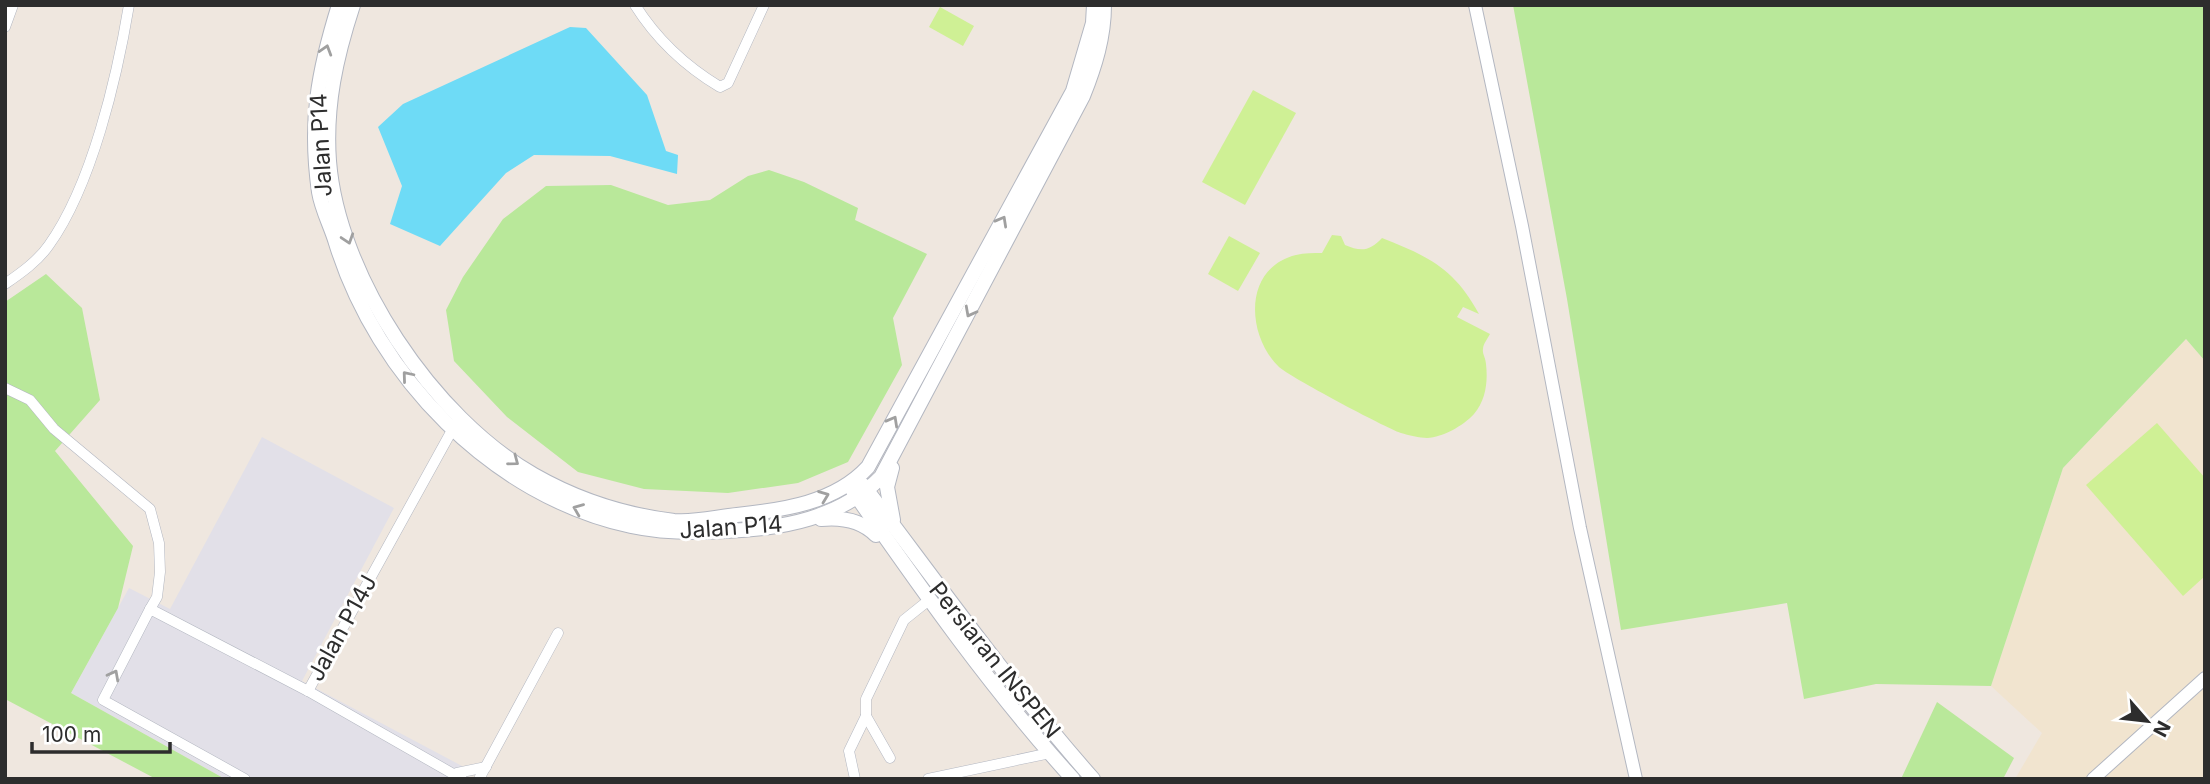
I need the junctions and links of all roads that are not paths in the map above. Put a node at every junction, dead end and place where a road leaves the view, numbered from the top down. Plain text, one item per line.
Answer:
1 (13, 5) edge
2 (129, 5) edge
3 (339, 5) edge
4 (353, 5) edge
5 (635, 5) edge
6 (764, 5) edge
7 (1094, 5) edge
8 (1104, 5) edge
9 (1475, 5) edge
10 (5, 27) edge
11 (5, 284) edge
12 (5, 388) edge
13 (457, 423) junction
14 (898, 450) junction
15 (858, 488) junction
16 (790, 523) junction
17 (900, 539) junction
18 (894, 553) junction
19 (929, 600) junction
20 (150, 609) junction
21 (558, 633) dead end
22 (2205, 678) edge
23 (308, 691) junction
24 (866, 716) junction
25 (1050, 753) junction
26 (890, 758) dead end
27 (486, 767) junction
28 (459, 776) edge
29 (245, 779) edge
30 (480, 779) edge
31 (855, 779) edge
32 (928, 779) edge
33 (1073, 779) edge
34 (1093, 779) edge
35 (1636, 779) edge
36 (2093, 779) edge

1 - 10 street
2 - 11 street
13 -> 3 main road, Jalan P14
4 -> 13 main road, Jalan P14
5 - 6 street
15 -> 7 main road, Jalan P14
8 -> 14 main road, Jalan P14
9 - 35 street
12 - 20 street
13 -> 15 main road, Jalan P14
16 -> 13 main road, Jalan P14
13 - 23 street, Jalan P14J
14 - 15 main road, Jalan P14
14 - 17 main road
15 - 16 main road, Jalan P14
15 - 17 main road
15 - 18 main road
16 - 18 main road
17 - 34 main road, Persiaran INSPEN
18 - 19 main road, Persiaran INSPEN
19 - 24 street
19 - 25 main road, Persiaran INSPEN
20 - 23 street
29 -> 20 street
21 - 27 street
22 - 36 street
23 - 28 street, Jalan P14J
24 - 26 street
24 - 31 street
25 - 32 street
25 - 33 main road, Persiaran INSPEN
27 - 28 street, Jalan P14J
27 - 30 street

